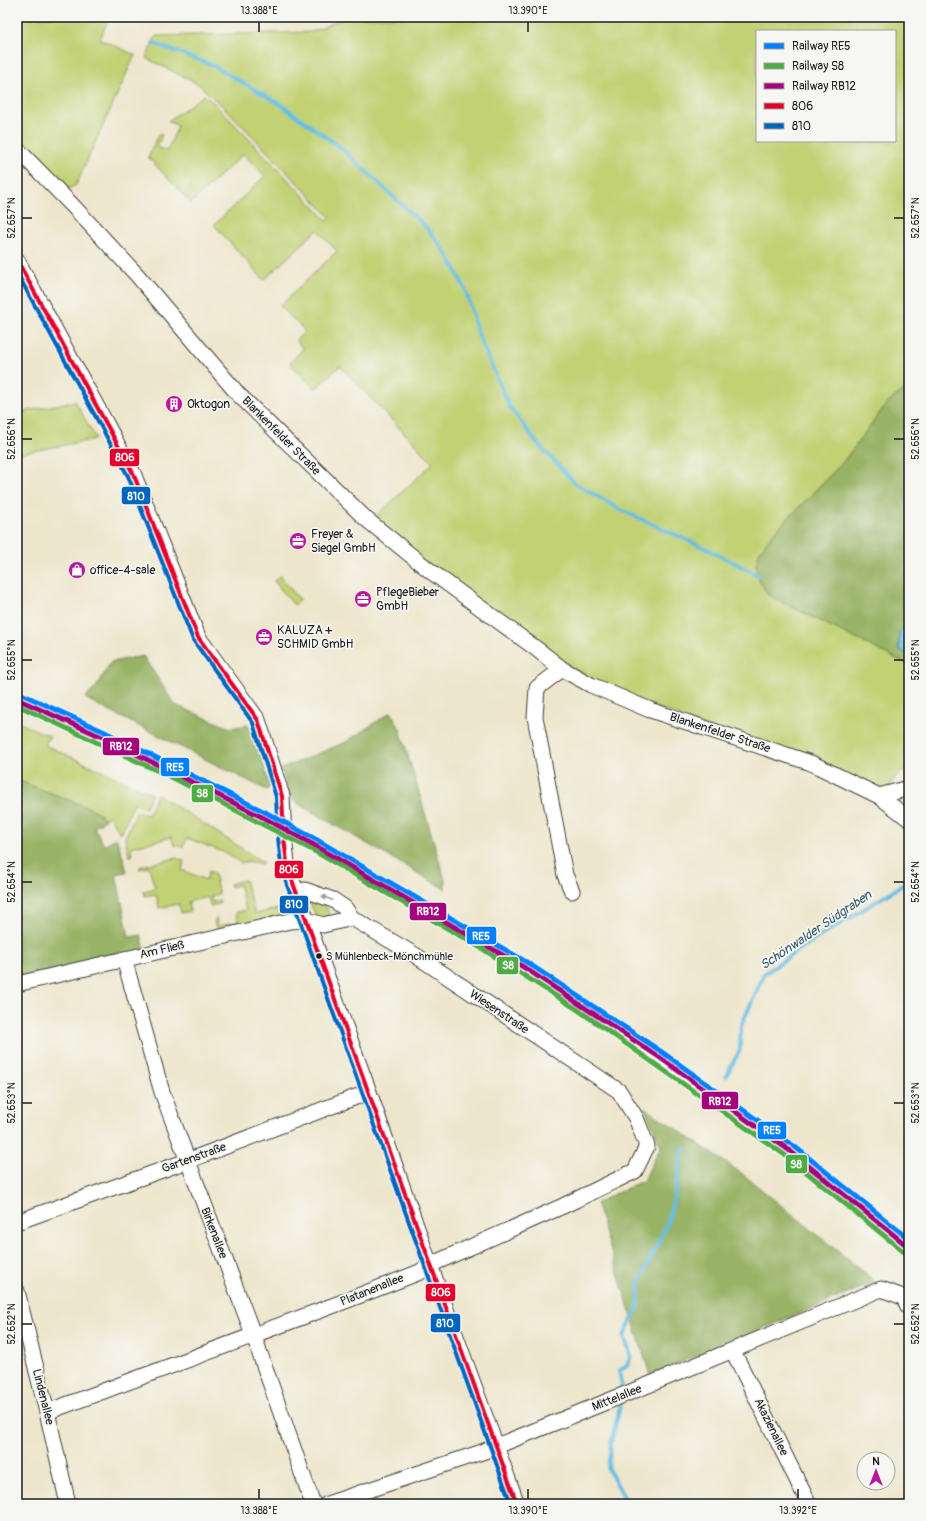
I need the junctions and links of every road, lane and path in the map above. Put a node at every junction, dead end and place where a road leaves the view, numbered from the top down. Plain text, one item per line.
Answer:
1 (17, 149) edge
2 (17, 260) edge
3 (562, 669) junction
4 (909, 788) edge
5 (879, 796) junction
6 (909, 819) edge
7 (572, 891) dead end
8 (296, 892) junction
9 (352, 918) junction
10 (307, 920) junction
11 (124, 959) junction
12 (17, 984) edge
13 (369, 1092) junction
14 (636, 1118) joint
15 (187, 1161) junction
16 (17, 1222) edge
17 (430, 1265) junction
18 (17, 1291) edge
19 (906, 1303) edge
20 (253, 1334) junction
21 (733, 1351) junction
22 (47, 1412) junction
23 (496, 1446) junction
24 (68, 1504) edge
25 (313, 1504) edge
26 (327, 1504) edge
27 (517, 1504) edge
28 (809, 1504) edge

1 - 3 street, Blankenfelder Straße
2 - 8 street
3 - 5 street, Blankenfelder Straße
3 - 7 street
4 - 5 street
5 - 6 street, Blankenfelder Straße
9 -> 8 street, Wiesenstraße
8 - 10 street
9 - 10 street
9 - 14 street, Wiesenstraße
10 - 11 street, Am Fließ
10 - 13 street
11 - 12 street, Am Fließ
11 - 15 street, Birkenallee
13 - 15 street, Gartenstraße
13 - 17 street
14 - 17 street, Platanenallee
15 - 16 street, Gartenstraße
15 - 20 street, Birkenallee
17 - 20 street, Platanenallee
17 - 23 street
18 - 22 street, Lindenallee
19 - 21 street, Mittelallee
20 - 22 street, Platanenallee
20 - 25 street, Birkenallee
21 - 23 street, Mittelallee
21 - 28 street, Akazienallee
22 - 24 street, Lindenallee
23 - 26 street, Mittelallee
23 - 27 street

